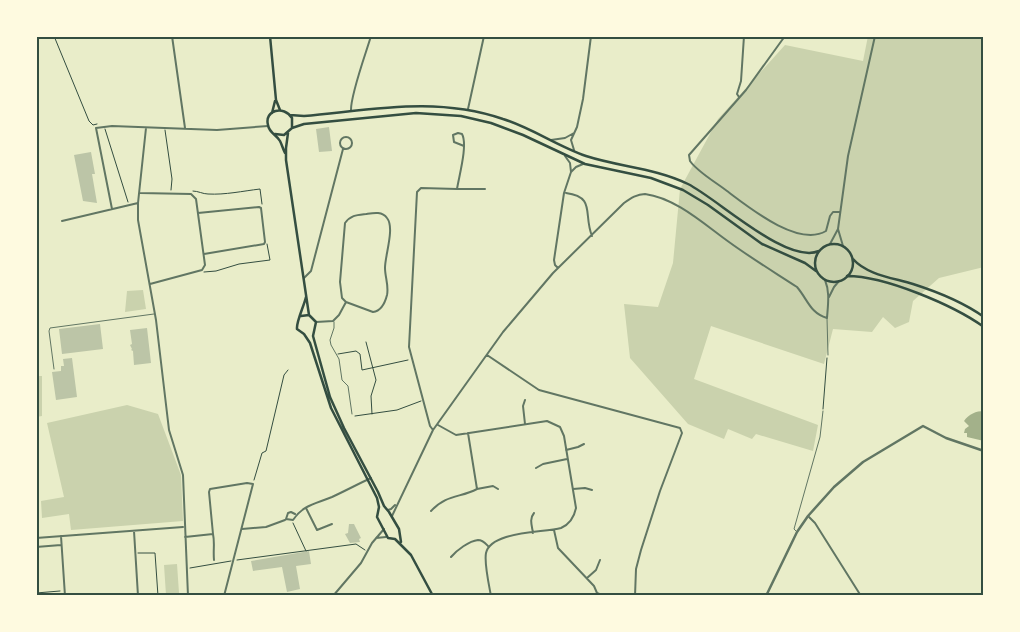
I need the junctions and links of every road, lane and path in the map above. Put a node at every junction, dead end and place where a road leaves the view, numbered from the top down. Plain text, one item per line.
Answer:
1 (54, 36) edge
2 (172, 36) edge
3 (270, 36) edge
4 (372, 36) edge
5 (484, 36) edge
6 (591, 36) edge
7 (744, 36) edge
8 (785, 36) edge
9 (875, 36) edge
10 (739, 97) junction
11 (276, 100) junction
12 (468, 109) junction
13 (280, 110) junction
14 (351, 111) junction
15 (272, 113) junction
16 (290, 115) junction
17 (268, 121) junction
18 (260, 126) junction
19 (268, 126) junction
20 (100, 127) junction
21 (105, 128) dead end
22 (146, 128) junction
23 (165, 128) junction
24 (292, 128) junction
25 (186, 129) junction
26 (288, 133) junction
27 (574, 133) junction
28 (275, 134) junction
29 (551, 140) junction
30 (464, 146) junction
31 (343, 148) junction
32 (576, 152) junction
33 (565, 156) junction
34 (286, 160) junction
35 (585, 164) junction
36 (571, 172) junction
37 (457, 189) junction
38 (485, 189) dead end
39 (175, 191) dead end
40 (192, 191) dead end
41 (140, 193) junction
42 (564, 193) junction
43 (138, 202) junction
44 (129, 205) junction
45 (260, 208) junction
46 (112, 210) junction
47 (840, 212) junction
48 (198, 213) junction
49 (62, 221) dead end
50 (838, 228) junction
51 (592, 236) junction
52 (265, 243) junction
53 (830, 244) junction
54 (843, 246) junction
55 (819, 251) junction
56 (204, 254) junction
57 (853, 259) junction
58 (558, 268) junction
59 (202, 270) junction
60 (816, 271) junction
61 (847, 276) junction
62 (304, 278) junction
63 (825, 280) junction
64 (840, 281) junction
65 (150, 284) junction
66 (306, 297) junction
67 (829, 299) junction
68 (346, 302) junction
69 (155, 314) junction
70 (309, 315) junction
71 (300, 316) junction
72 (984, 317) edge
73 (827, 318) junction
74 (333, 321) junction
75 (316, 322) junction
76 (984, 326) edge
77 (314, 331) junction
78 (304, 334) junction
79 (366, 342) dead end
80 (336, 355) junction
81 (487, 355) junction
82 (828, 355) joint
83 (411, 359) junction
84 (373, 368) junction
85 (54, 369) dead end
86 (288, 370) dead end
87 (424, 400) junction
88 (525, 400) dead end
89 (823, 412) joint
90 (352, 414) joint
91 (372, 414) junction
92 (525, 424) junction
93 (438, 425) junction
94 (433, 430) junction
95 (468, 433) junction
96 (584, 444) dead end
97 (566, 450) junction
98 (984, 451) edge
99 (568, 459) junction
100 (536, 468) dead end
101 (369, 479) junction
102 (253, 484) junction
103 (477, 489) junction
104 (498, 489) dead end
105 (573, 489) junction
106 (592, 490) dead end
107 (397, 503) junction
108 (306, 508) junction
109 (387, 509) junction
110 (379, 510) junction
111 (430, 511) dead end
112 (534, 513) dead end
113 (295, 514) junction
114 (392, 516) junction
115 (808, 516) junction
116 (286, 519) junction
117 (292, 520) junction
118 (332, 524) dead end
119 (184, 526) junction
120 (242, 529) junction
121 (384, 529) junction
122 (554, 530) junction
123 (134, 531) junction
124 (797, 532) junction
125 (533, 533) junction
126 (213, 534) junction
127 (398, 535) junction
128 (61, 536) junction
129 (184, 537) junction
130 (388, 537) junction
131 (36, 538) edge
132 (376, 538) junction
133 (395, 538) junction
134 (401, 544) junction
135 (62, 545) junction
136 (488, 546) junction
137 (36, 547) edge
138 (306, 551) junction
139 (368, 553) junction
140 (135, 554) junction
141 (451, 557) dead end
142 (214, 560) dead end
143 (600, 560) dead end
144 (233, 561) junction
145 (187, 568) junction
146 (587, 578) junction
147 (65, 590) junction
148 (36, 593) edge
149 (597, 593) junction
150 (65, 596) edge
151 (138, 596) edge
152 (158, 596) edge
153 (188, 596) edge
154 (224, 596) edge
155 (333, 596) edge
156 (433, 596) edge
157 (491, 596) edge
158 (594, 596) edge
159 (604, 596) edge
160 (635, 596) edge
161 (766, 596) edge
162 (861, 596) edge

1 - 20 path
2 - 25 street
3 - 11 main road
4 - 14 street
5 - 12 street
6 - 27 street
7 - 10 street
8 - 10 street
9 - 47 street
10 - 47 street
11 - 13 main road
11 - 15 main road
12 - 14 main road
12 - 29 main road
13 - 15 main road
13 - 16 main road
14 - 16 main road
15 - 17 main road
16 - 24 main road
17 - 18 street
17 - 19 main road
18 - 19 street
18 - 25 street
19 - 28 main road
20 - 22 street
20 - 46 street
21 - 44 path
22 - 23 street
22 - 41 street
23 - 25 street
23 - 39 path
24 - 26 main road
24 - 33 main road
26 - 28 main road
26 - 34 main road
27 - 29 street
27 - 32 street
28 - 34 main road
29 - 32 main road
30 - 30 street
30 - 37 street
31 - 31 street
31 - 62 street
32 - 55 main road
33 - 35 main road
33 - 36 street
34 - 62 main road
35 - 36 street
35 - 60 main road
36 - 42 street
37 - 38 street
37 - 83 street
40 - 45 path
41 - 43 street
41 - 48 street
42 - 51 street
42 - 58 street
43 - 44 street
43 - 65 street
44 - 46 street
45 - 48 street
45 - 52 street
46 - 49 street
47 - 50 street
48 - 56 street
50 - 53 street
50 - 54 street
51 - 58 street
51 - 73 street
52 - 56 street
52 - 59 path
53 - 54 main road
53 - 55 main road
54 - 57 main road
55 - 60 main road
56 - 59 street
57 - 61 main road
57 - 72 main road
58 - 81 street
59 - 65 street
60 - 63 main road
61 - 64 main road
61 - 76 main road
62 - 66 main road
63 - 64 main road
63 - 67 street
64 - 67 street
65 - 69 street
66 - 70 main road
66 - 71 main road
67 - 73 street
68 - 68 street
68 - 74 street
69 - 85 lane
69 - 119 street
70 - 71 main road
70 - 75 main road
71 - 78 main road
73 - 82 lane
74 - 75 street
74 - 80 lane
75 - 77 main road
77 - 78 main road
77 - 101 main road
78 - 101 main road
79 - 84 path
80 - 84 path
80 - 90 lane
81 - 93 street
81 - 160 street
82 - 89 path
83 - 84 path
83 - 87 street
84 - 91 path
86 - 102 path
87 - 91 path
87 - 94 street
88 - 92 street
89 - 124 lane
90 - 91 path
92 - 95 street
92 - 97 street
93 - 94 street
93 - 95 street
94 - 107 street
95 - 103 street
96 - 97 street
97 - 99 street
98 - 115 street
99 - 100 street
99 - 105 street
101 - 108 street
101 - 109 main road
101 - 110 main road
102 - 120 street
102 - 126 street
103 - 104 street
103 - 111 street
105 - 106 street
105 - 122 street
107 - 109 street
107 - 114 street
108 - 113 street
108 - 118 street
109 - 110 main road
109 - 114 main road
110 - 121 main road
112 - 125 street
113 - 116 street
113 - 117 street
114 - 127 main road
115 - 124 street
115 - 162 street
116 - 117 street
116 - 120 street
117 - 138 path
119 - 123 street
119 - 129 street
120 - 144 street
121 - 130 main road
121 - 132 street
122 - 125 street
122 - 146 street
123 - 128 street
123 - 140 street
124 - 161 street
125 - 136 street
126 - 129 street
126 - 142 street
127 - 133 main road
127 - 134 main road
128 - 131 street
128 - 135 street
129 - 145 street
130 - 132 street
130 - 133 main road
132 - 139 street
133 - 134 main road
134 - 156 main road
135 - 137 street
135 - 147 street
136 - 141 street
136 - 157 street
138 - 139 path
138 - 144 path
139 - 155 street
140 - 151 street
140 - 152 path
143 - 146 street
144 - 145 path
144 - 154 street
145 - 153 street
146 - 149 street
147 - 148 path
147 - 150 street
149 - 158 street
149 - 159 street

